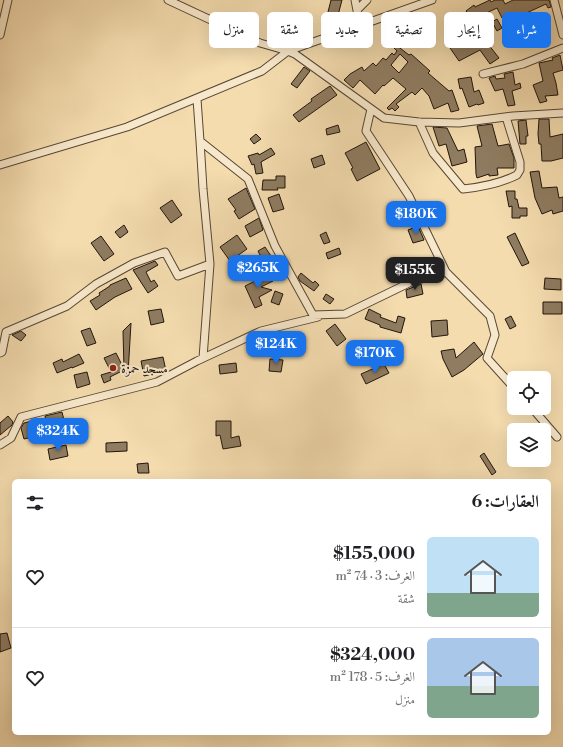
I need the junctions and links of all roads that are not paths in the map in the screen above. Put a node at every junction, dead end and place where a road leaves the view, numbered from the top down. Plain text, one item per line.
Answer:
1 (8, 0) edge
2 (168, 0) edge
3 (355, 0) edge
4 (367, 0) edge
5 (432, 0) edge
6 (554, 0) edge
7 (357, 10) joint
8 (373, 21) edge
9 (0, 35) edge
10 (563, 35) edge
11 (321, 40) edge
12 (563, 48) edge
13 (288, 51) junction
14 (483, 74) dead end
15 (197, 99) junction
16 (371, 108) junction
17 (563, 112) edge
18 (506, 117) junction
19 (419, 122) junction
20 (200, 141) junction
21 (0, 165) edge
22 (210, 264) junction
23 (446, 272) junction
24 (330, 314) junction
25 (0, 353) edge
26 (203, 358) junction
27 (507, 380) edge
28 (538, 415) edge
29 (557, 437) dead end
30 (0, 445) edge

1 - 9 street
2 - 13 street
3 - 7 street
4 - 7 street
5 - 8 street
6 - 10 street
11 - 13 street
12 - 14 street
13 - 15 street
13 - 16 street
15 - 20 street
15 - 21 street
16 - 19 street
16 - 23 street
17 - 18 street
18 - 19 street
18 - 19 street
20 - 22 street
20 - 24 street
22 - 25 street
22 - 26 street
23 - 24 street
23 - 27 street
24 - 26 street
26 - 30 street
28 - 29 street

